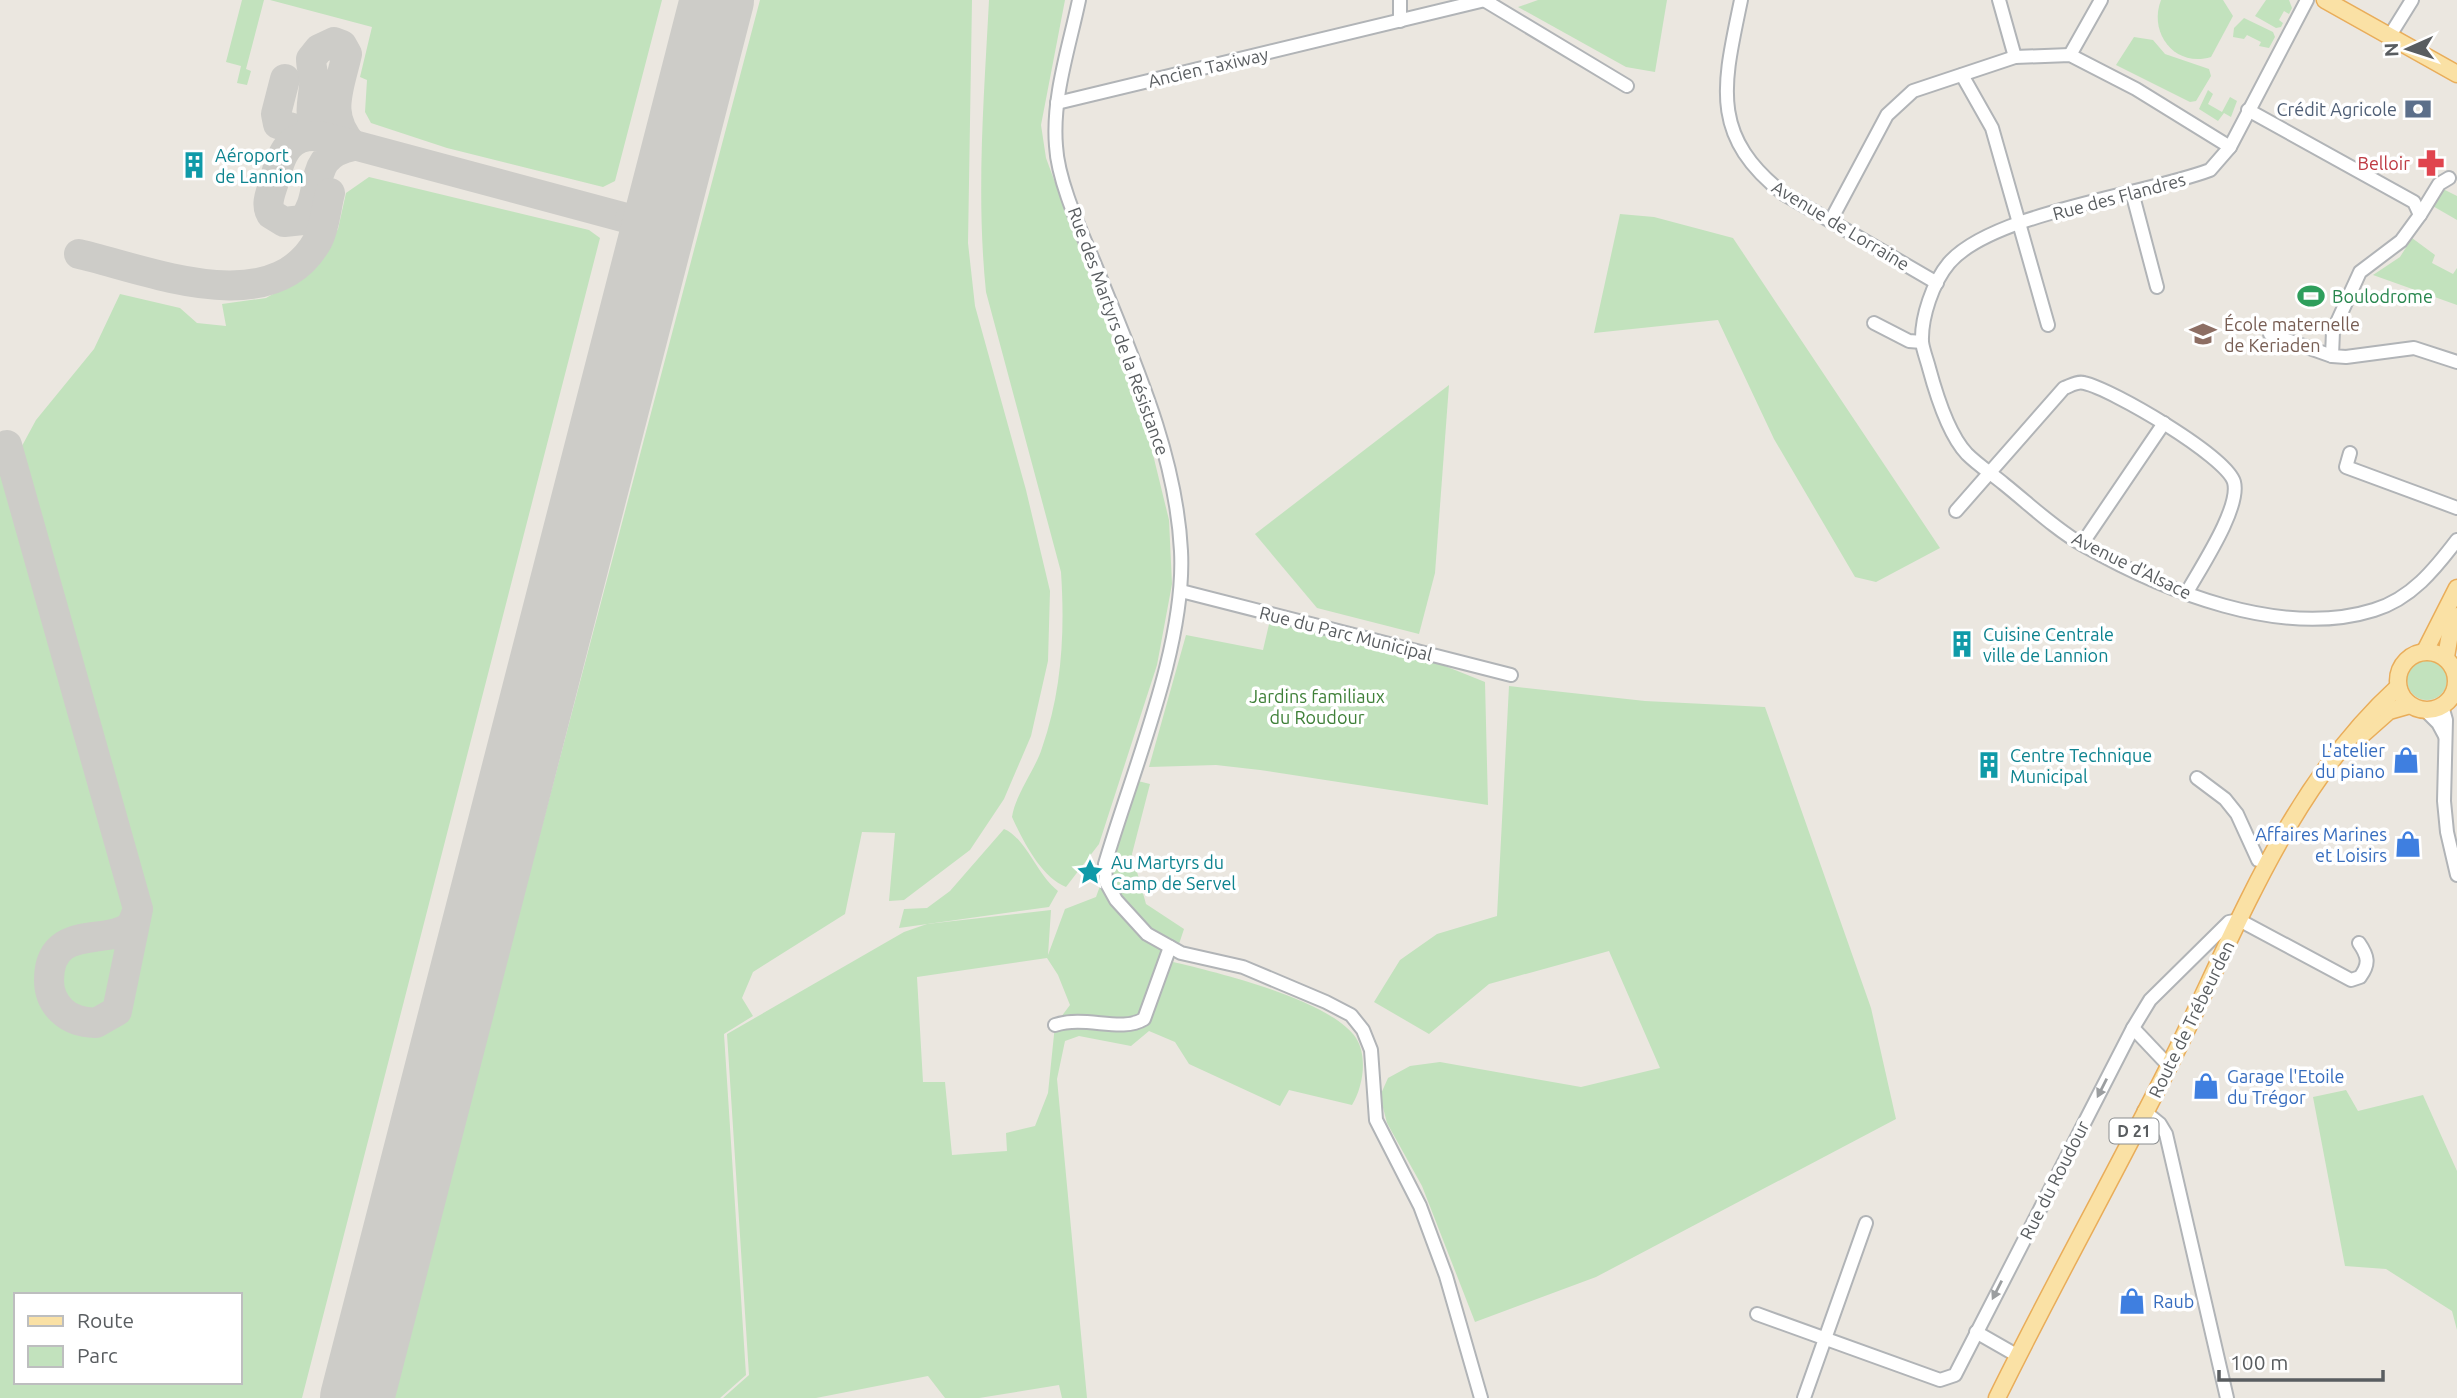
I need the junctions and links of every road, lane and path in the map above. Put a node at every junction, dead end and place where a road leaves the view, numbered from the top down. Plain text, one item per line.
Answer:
1 (1079, 0) edge
2 (1400, 0) edge
3 (1484, 0) edge
4 (1741, 0) edge
5 (1999, 0) edge
6 (2101, 0) edge
7 (2307, 0) edge
8 (2325, 0) edge
9 (2412, 0) edge
10 (1400, 21) junction
11 (2389, 37) junction
12 (2070, 55) junction
13 (2015, 57) junction
14 (2457, 74) edge
15 (1962, 75) junction
16 (1628, 86) dead end
17 (1057, 103) junction
18 (2248, 110) junction
19 (2230, 147) junction
20 (2449, 178) dead end
21 (2132, 192) junction
22 (2420, 215) junction
23 (1830, 220) junction
24 (2018, 224) junction
25 (1937, 283) junction
26 (2157, 287) dead end
27 (1874, 323) dead end
28 (2048, 325) dead end
29 (2270, 334) dead end
30 (1922, 342) junction
31 (2332, 355) junction
32 (2457, 362) edge
33 (2164, 423) junction
34 (2350, 453) dead end
35 (1989, 472) junction
36 (2457, 508) edge
37 (1956, 511) dead end
38 (2457, 540) edge
39 (2082, 544) junction
40 (2457, 588) edge
41 (1181, 591) junction
42 (2186, 594) junction
43 (2457, 616) edge
44 (2425, 651) junction
45 (2452, 663) edge
46 (1511, 675) dead end
47 (2398, 687) junction
48 (2442, 706) junction
49 (2418, 707) junction
50 (2445, 736) junction
51 (2197, 779) dead end
52 (2451, 800) edge
53 (2267, 862) junction
54 (2457, 875) edge
55 (2239, 920) junction
56 (2359, 943) dead end
57 (1170, 947) junction
58 (1055, 1025) dead end
59 (2133, 1028) junction
60 (2169, 1066) junction
61 (2144, 1111) junction
62 (1866, 1223) dead end
63 (1757, 1314) dead end
64 (1976, 1332) junction
65 (1826, 1338) junction
66 (2018, 1356) junction
67 (1481, 1398) edge
68 (1804, 1398) edge
69 (1997, 1398) edge
70 (2227, 1398) edge

1 - 17 street, Rue des Martyrs de la Résistance
2 - 10 street
3 - 10 street, Ancien Taxiway
3 - 16 street
4 - 23 street, Avenue de Lorraine
5 - 13 street
6 - 12 street
7 - 18 street, Rue des Flandres
8 - 11 main road
9 - 11 street
10 - 17 street, Ancien Taxiway
11 - 14 main road
12 - 13 street
12 - 19 street
13 - 15 street
15 - 23 street
15 - 24 street
17 - 41 street, Rue des Martyrs de la Résistance
18 - 19 street, Rue des Flandres
18 - 22 street
19 - 21 street, Rue des Flandres
20 - 22 street
21 - 24 street, Rue des Flandres
21 - 26 street
22 - 31 street
23 - 25 street, Avenue de Lorraine
24 - 25 street, Rue des Flandres
24 - 28 street
25 - 30 street, Avenue d'Alsace
27 - 30 street
29 - 31 street
30 - 35 street, Avenue d'Alsace
31 - 32 street
33 - 35 street
33 - 39 street
33 - 42 street
34 - 36 street
35 - 37 street
35 - 39 street, Avenue d'Alsace
38 - 42 street, Avenue d'Alsace
39 - 42 street, Avenue d'Alsace
40 - 44 main road
41 - 46 street, Rue du Parc Municipal
41 - 57 street, Rue des Martyrs de la Résistance
43 - 45 main road
44 - 45 main road
44 - 47 main road
45 - 48 main road
47 - 49 main road
47 - 53 main road, Route de Trébeurden / D 21
48 - 49 main road
48 - 50 street
49 - 50 street
49 - 53 main road, Route de Trébeurden / D 21
50 - 52 street
51 - 53 street
52 - 54 street
53 - 55 main road, Route de Trébeurden / D 21
55 - 56 street
55 - 59 street, Rue du Roudour
55 - 60 main road, Route de Trébeurden / D 21
57 - 58 street
57 - 67 street, Rue des Martyrs de la Résistance
59 - 60 street
59 -> 64 street, Rue du Roudour
60 - 61 main road, Route de Trébeurden / D 21
61 - 66 main road, Route de Trébeurden / D 21
61 - 70 street
62 - 65 street
63 - 65 street, Rue du Roudour
64 - 65 street, Rue du Roudour
64 - 66 street
65 - 68 street
66 - 69 main road, Route de Trébeurden / D 21

